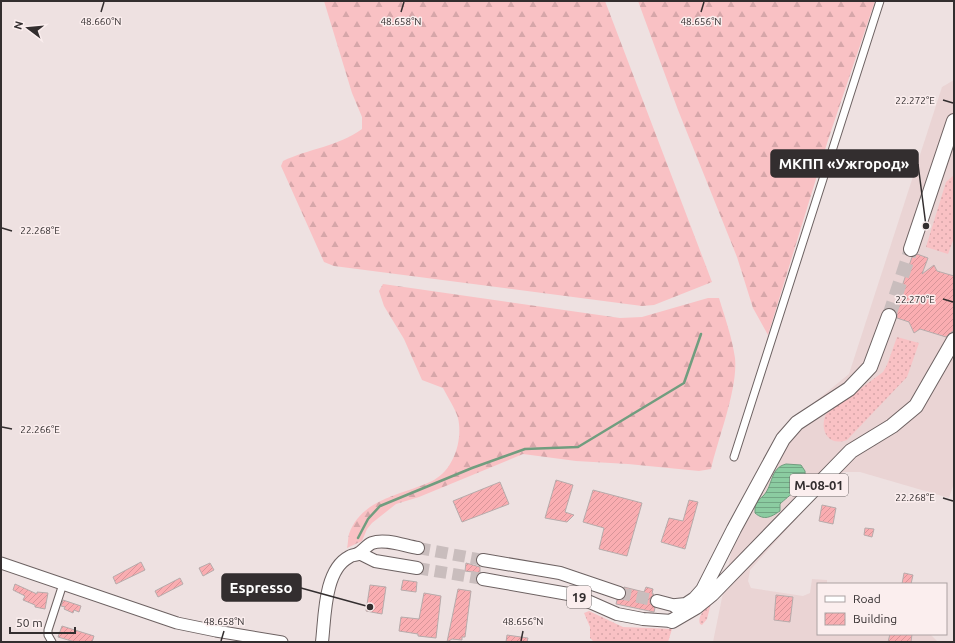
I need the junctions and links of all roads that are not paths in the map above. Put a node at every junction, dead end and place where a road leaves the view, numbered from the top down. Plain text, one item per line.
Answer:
1 (880, 1) edge
2 (954, 121) edge
3 (911, 249) tunnel mouth
4 (888, 316) tunnel mouth
5 (954, 340) edge
6 (734, 457) dead end
7 (418, 548) tunnel mouth
8 (354, 555) junction
9 (483, 560) tunnel mouth
10 (1, 563) edge
11 (416, 568) tunnel mouth
12 (483, 578) tunnel mouth
13 (63, 584) junction
14 (619, 593) tunnel mouth
15 (657, 601) tunnel mouth
16 (676, 606) joint
17 (672, 621) joint
18 (52, 642) edge
19 (282, 642) edge
20 (322, 642) edge

1 - 6 street
2 - 3 highway
4 - 16 highway
5 - 17 highway, М-08-01
7 - 8 main road
8 - 11 main road
8 - 20 main road
9 - 14 main road, 19
10 - 13 street
12 - 17 main road, 19
13 - 18 street
13 - 19 street
15 - 16 main road

